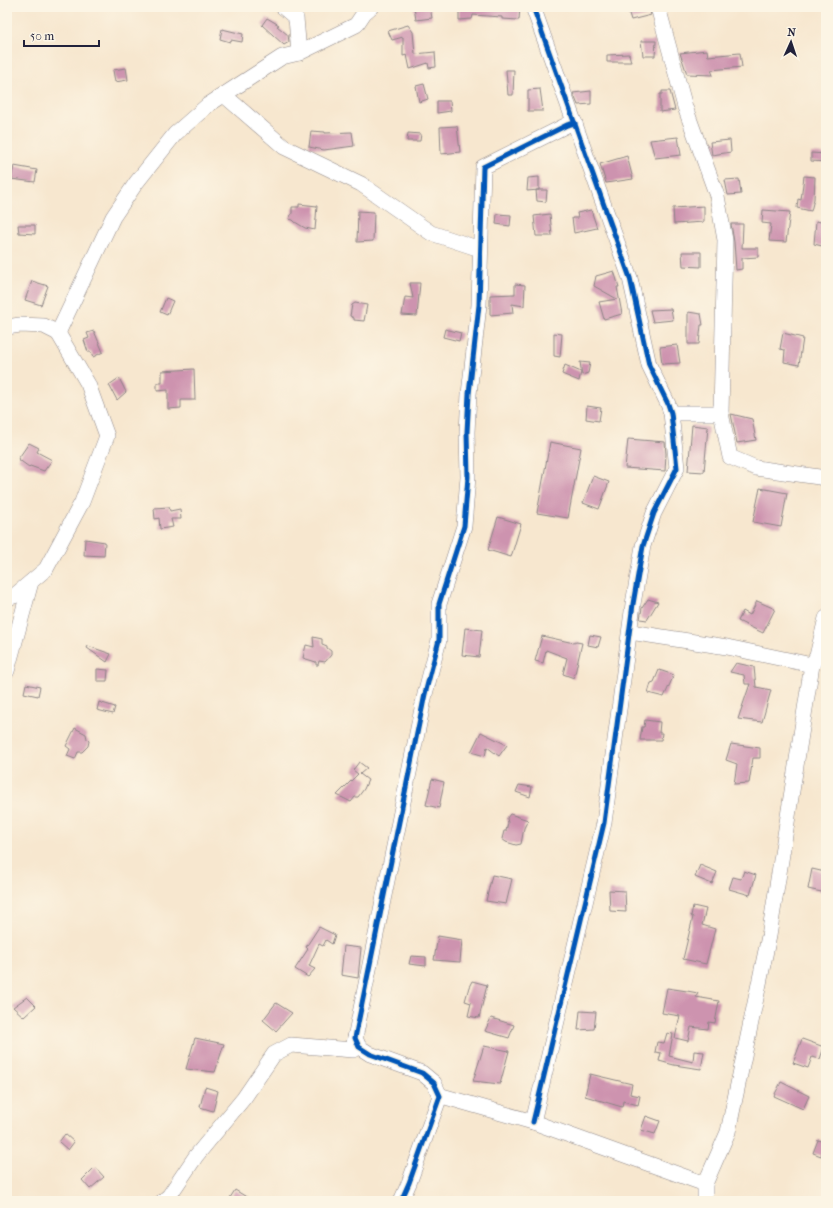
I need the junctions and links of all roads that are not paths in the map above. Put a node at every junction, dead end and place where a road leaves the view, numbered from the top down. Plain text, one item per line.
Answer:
1 (283, 7) edge
2 (371, 7) edge
3 (533, 7) edge
4 (658, 7) edge
5 (299, 53) junction
6 (224, 95) junction
7 (575, 123) junction
8 (480, 249) junction
9 (7, 327) edge
10 (58, 333) junction
11 (671, 412) junction
12 (720, 413) junction
13 (826, 478) edge
14 (31, 582) junction
15 (7, 598) edge
16 (826, 618) edge
17 (630, 632) junction
18 (812, 665) junction
19 (7, 671) edge
20 (355, 1038) junction
21 (440, 1096) junction
22 (533, 1122) junction
23 (705, 1184) junction
24 (163, 1201) edge
25 (401, 1201) edge
26 (705, 1201) edge

1 - 5 street
2 - 5 street
3 - 7 street
4 - 12 street
5 - 6 street
6 - 8 street
6 - 10 street
7 - 8 street
7 - 11 street
8 - 20 street
9 - 10 street
10 - 14 street
11 - 12 street
11 - 17 street
12 - 13 street
14 - 15 street
14 - 19 street
16 - 18 street
17 - 18 street
17 - 22 street
18 - 23 street
20 - 21 street
20 - 24 street
21 - 22 street
21 - 25 street
22 - 23 street
23 - 26 street

